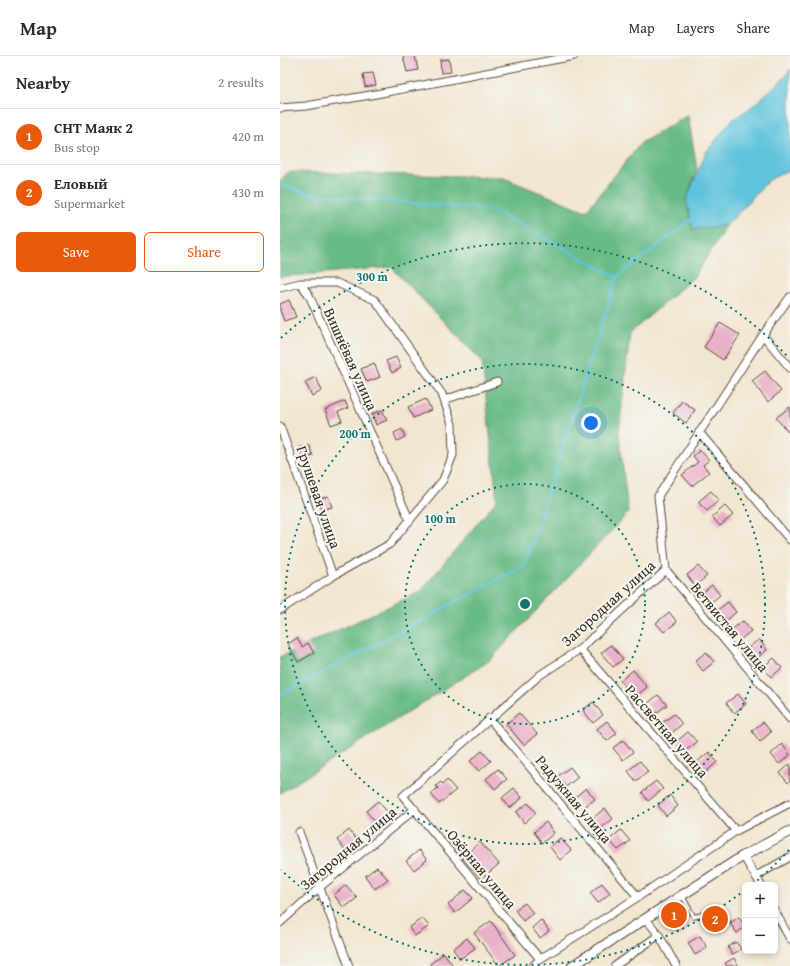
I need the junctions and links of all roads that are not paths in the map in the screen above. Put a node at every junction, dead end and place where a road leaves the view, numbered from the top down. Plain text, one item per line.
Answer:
1 (574, 56) edge
2 (280, 108) edge
3 (300, 282) junction
4 (280, 288) edge
5 (790, 297) edge
6 (762, 335) junction
7 (790, 368) edge
8 (497, 382) dead end
9 (444, 400) junction
10 (280, 426) edge
11 (699, 432) junction
12 (410, 521) junction
13 (790, 540) edge
14 (666, 570) junction
15 (332, 576) junction
16 (280, 610) edge
17 (580, 649) junction
18 (490, 718) junction
19 (790, 719) edge
20 (403, 796) joint
21 (790, 803) edge
22 (415, 809) junction
23 (736, 831) junction
24 (790, 831) edge
25 (300, 832) dead end
26 (743, 856) junction
27 (790, 858) edge
28 (756, 876) junction
29 (759, 882) edge
30 (320, 887) junction
31 (638, 897) junction
32 (683, 897) junction
33 (711, 912) dead end
34 (778, 917) edge
35 (646, 919) junction
36 (280, 923) edge
37 (659, 935) junction
38 (790, 939) edge
39 (540, 959) junction
40 (349, 966) edge
41 (533, 966) edge
42 (572, 966) edge
43 (615, 966) edge
44 (676, 966) edge

1 - 2 street
3 - 4 street
3 - 9 street
3 - 12 street, Вишнёвая улица
5 - 6 street, Загородная улица
6 - 7 street
6 - 11 street, Загородная улица
8 - 9 street
9 - 12 street
10 - 15 street, Грушевая улица
11 - 13 street
11 - 14 street, Загородная улица
12 - 15 street
14 - 17 street, Загородная улица
14 - 19 street, Ветвистая улица
15 - 16 street
17 - 18 street, Загородная улица
17 - 23 street, Рассветная улица
18 - 20 street, Загородная улица
18 - 31 street, Радужная улица
20 - 22 street, Озёрная улица
21 - 23 street
22 - 30 street, Загородная улица
22 - 39 street, Озёрная улица
23 - 31 street
24 - 26 street
25 - 30 street
26 - 28 street
26 - 32 street
27 - 28 street
28 - 29 street
30 - 36 street, Загородная улица
30 - 40 street
31 - 39 street
32 - 33 lane
32 - 35 street
34 - 38 street
35 - 37 street
35 - 42 street
37 - 43 street
37 - 44 street
39 - 41 street

